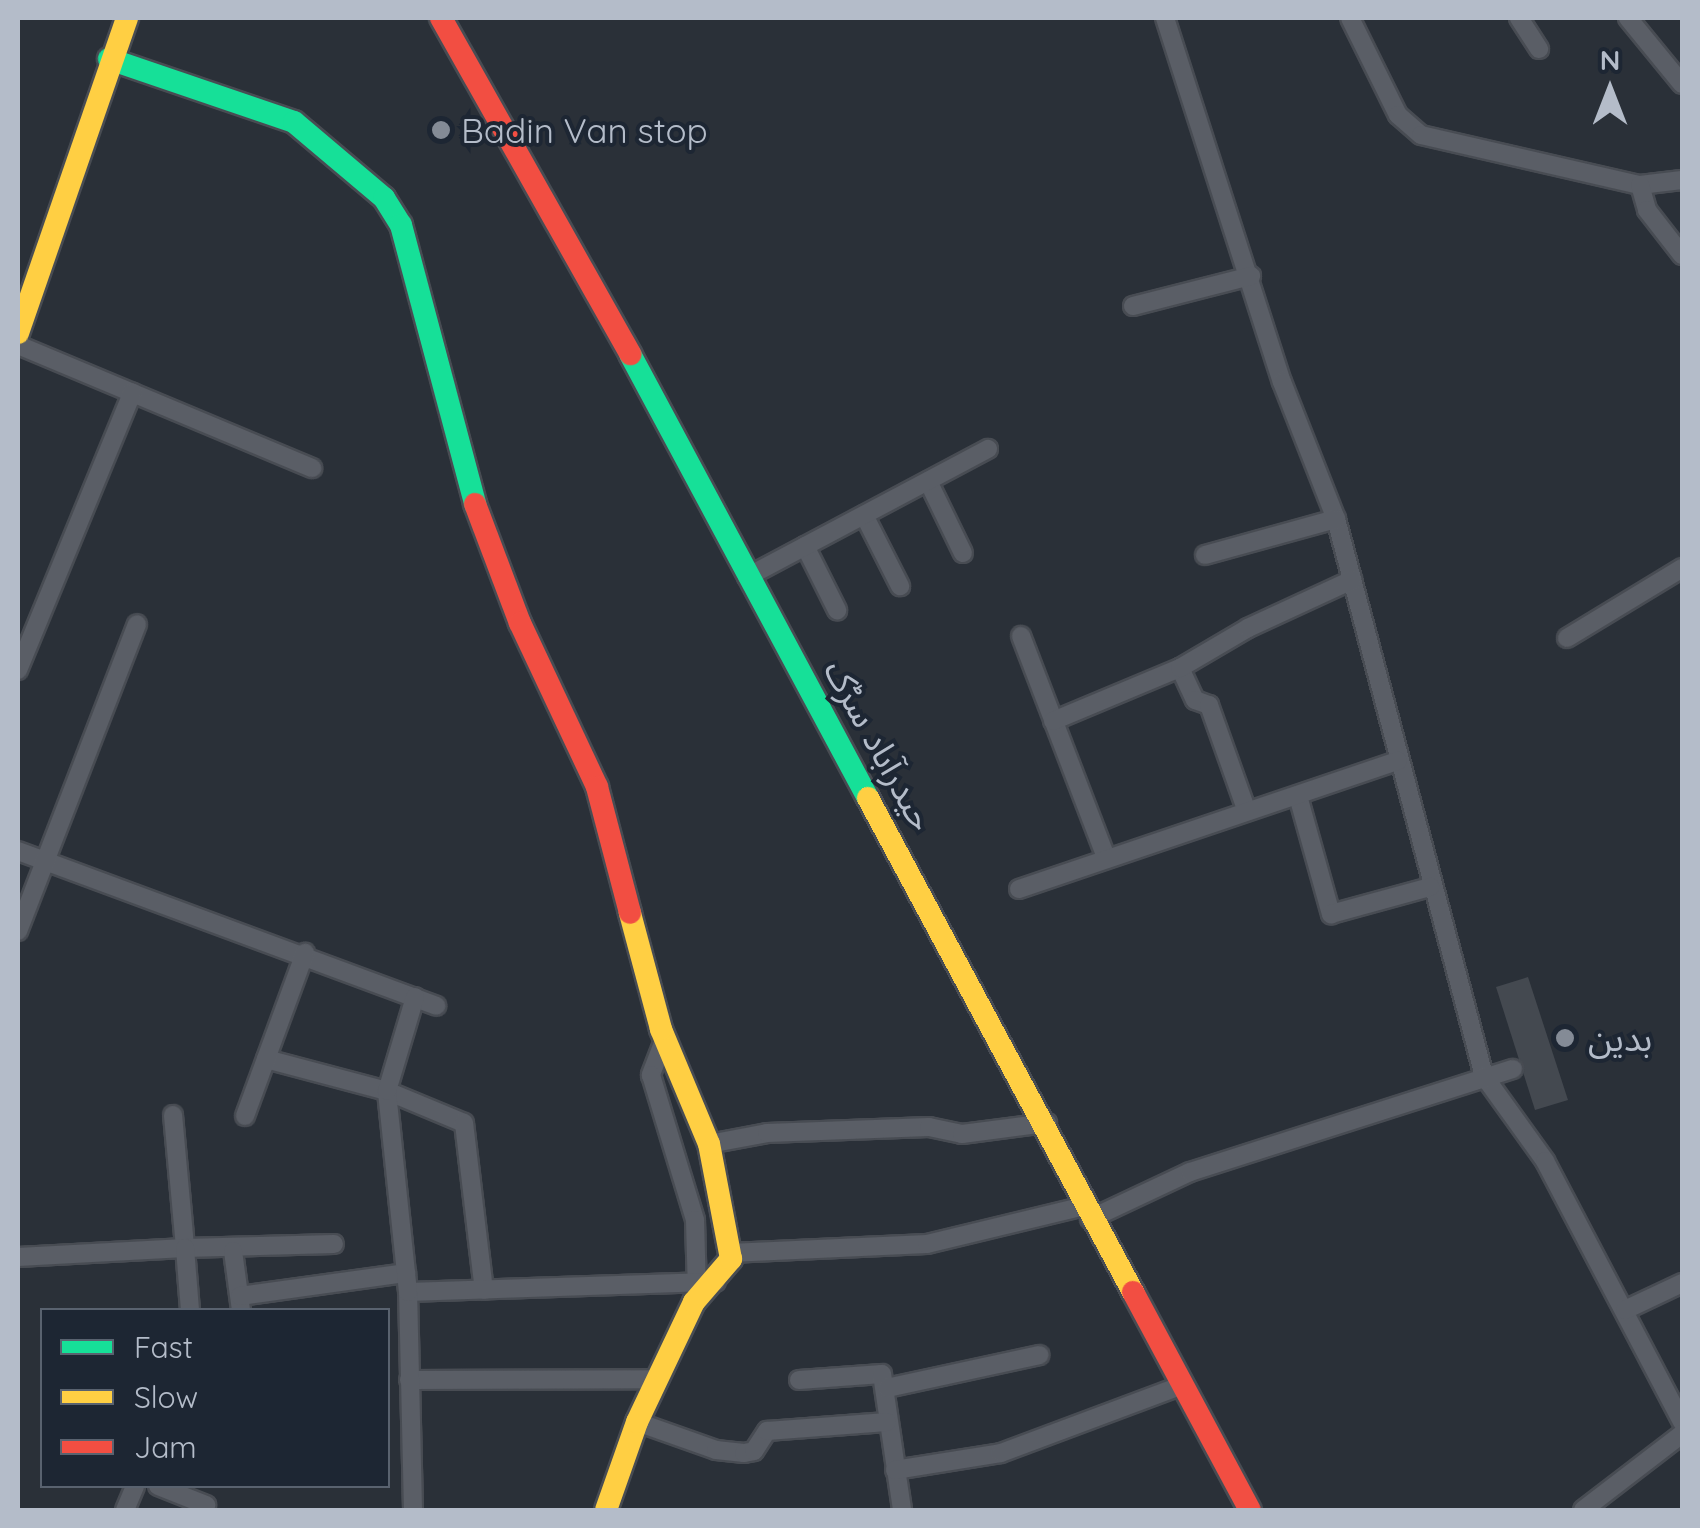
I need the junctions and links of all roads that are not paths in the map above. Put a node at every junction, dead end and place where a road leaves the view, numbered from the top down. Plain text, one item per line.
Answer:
1 (126, 18) edge
2 (441, 18) edge
3 (1166, 18) edge
4 (1351, 18) edge
5 (1519, 18) edge
6 (1628, 18) edge
7 (1539, 49) dead end
8 (109, 59) junction
9 (1682, 84) edge
10 (1682, 180) edge
11 (1640, 184) junction
12 (1682, 255) edge
13 (1252, 276) junction
14 (1133, 306) dead end
15 (18, 333) edge
16 (18, 345) edge
17 (132, 393) junction
18 (988, 449) dead end
19 (312, 468) dead end
20 (928, 481) junction
21 (864, 515) junction
22 (1336, 519) junction
23 (805, 546) junction
24 (963, 553) dead end
25 (1206, 555) dead end
26 (1682, 568) edge
27 (747, 577) junction
28 (1352, 580) junction
29 (900, 586) dead end
30 (837, 610) dead end
31 (136, 624) dead end
32 (1021, 636) dead end
33 (1567, 638) dead end
34 (1180, 668) junction
35 (18, 670) edge
36 (1053, 721) junction
37 (1398, 761) junction
38 (1298, 796) junction
39 (1246, 809) junction
40 (18, 851) edge
41 (1106, 858) junction
42 (46, 861) junction
43 (1430, 887) junction
44 (1019, 889) dead end
45 (18, 931) edge
46 (305, 953) junction
47 (415, 997) junction
48 (436, 1006) dead end
49 (665, 1038) junction
50 (266, 1059) junction
51 (1513, 1069) dead end
52 (1484, 1076) junction
53 (386, 1092) junction
54 (173, 1116) dead end
55 (245, 1116) dead end
56 (1047, 1123) junction
57 (709, 1144) junction
58 (1087, 1212) junction
59 (334, 1244) dead end
60 (185, 1248) junction
61 (234, 1251) junction
62 (730, 1253) junction
63 (18, 1257) edge
64 (406, 1272) junction
65 (1682, 1283) edge
66 (703, 1289) junction
67 (484, 1290) junction
68 (408, 1292) junction
69 (240, 1303) edge
70 (190, 1308) edge
71 (1625, 1310) junction
72 (1038, 1355) dead end
73 (658, 1379) junction
74 (409, 1380) junction
75 (799, 1380) dead end
76 (1183, 1385) junction
77 (887, 1388) junction
78 (638, 1422) junction
79 (887, 1422) junction
80 (1682, 1422) edge
81 (1682, 1434) edge
82 (895, 1470) junction
83 (162, 1488) edge
84 (206, 1508) edge
85 (413, 1510) edge
86 (606, 1510) edge
87 (902, 1510) edge
88 (1250, 1510) edge
89 (1583, 1510) edge

1 - 8 main road
2 - 27 main road, حیدرآباد سڑک
3 - 13 street
4 - 11 street
5 - 7 street
6 - 9 street
8 - 15 main road
8 - 49 main road
10 - 11 street
11 - 12 street
13 - 14 street
13 - 22 street
16 - 17 street
17 - 19 street
17 - 35 street
18 - 20 street
20 - 21 street
20 - 24 street
21 - 23 street
21 - 29 street
22 - 25 street
22 - 28 street
23 - 27 street
23 - 30 street
26 - 33 street
27 - 56 main road, حیدرآباد سڑک
28 - 34 street
28 - 37 street
31 - 42 street
32 - 36 street
34 - 36 street
34 - 39 street
36 - 41 street
37 - 38 street
37 - 43 street
38 - 39 street
38 - 43 street
39 - 41 street
40 - 42 street
41 - 44 street
42 - 45 street
42 - 46 street
43 - 52 street
46 - 47 street
46 - 50 street
47 - 48 street
47 - 53 street
49 - 57 main road
49 - 66 street
50 - 53 street
50 - 55 street
51 - 52 street
52 - 58 street
52 - 71 street
53 - 64 street
53 - 67 street
54 - 60 street
56 - 57 street
56 - 58 main road, حیدرآباد سڑک
57 - 62 main road
58 - 62 street
58 - 76 main road, حیدرآباد سڑک
59 - 61 street
60 - 61 street
60 - 63 street
60 - 70 street
61 - 69 street
62 - 66 main road
64 - 68 street
64 - 69 street
65 - 71 street
66 - 67 street
66 - 73 main road
67 - 68 street
68 - 74 street
71 - 80 street
72 - 77 street
73 - 74 street
73 - 78 main road
74 - 85 street
75 - 77 street
76 - 82 street
76 - 88 main road, حیدرآباد سڑک
77 - 79 street
78 - 79 street
78 - 86 main road
79 - 82 street
81 - 89 street
82 - 87 street
83 - 84 street

